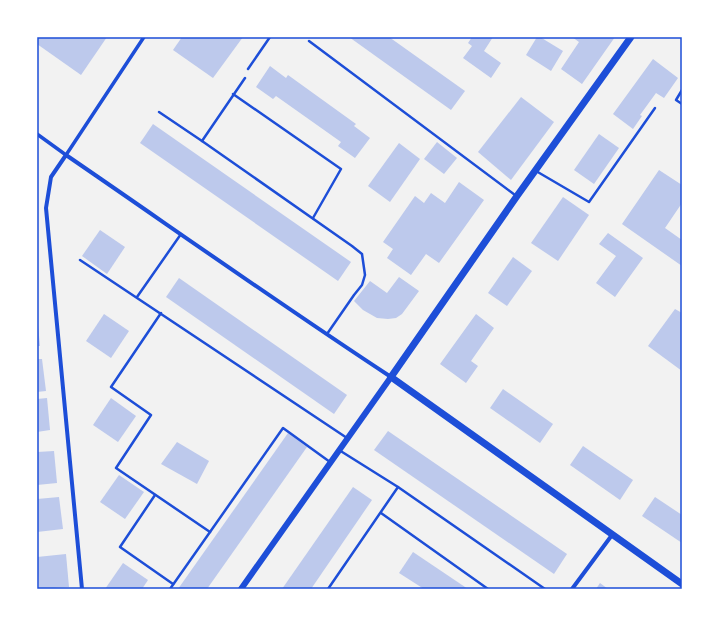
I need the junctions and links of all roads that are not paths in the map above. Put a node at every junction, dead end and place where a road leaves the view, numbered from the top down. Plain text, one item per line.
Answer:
1 (144, 37) edge
2 (270, 37) edge
3 (631, 37) edge
4 (309, 41) dead end
5 (248, 69) dead end
6 (245, 78) dead end
7 (682, 90) edge
8 (233, 94) junction
9 (682, 104) edge
10 (655, 108) dead end
11 (159, 112) dead end
12 (37, 134) edge
13 (202, 141) junction
14 (66, 155) junction
15 (536, 170) junction
16 (517, 196) junction
17 (313, 218) junction
18 (181, 233) junction
19 (80, 260) dead end
20 (137, 297) junction
21 (161, 313) junction
22 (326, 335) junction
23 (391, 377) junction
24 (347, 438) junction
25 (339, 450) junction
26 (330, 462) junction
27 (398, 487) junction
28 (155, 495) junction
29 (381, 513) junction
30 (210, 532) junction
31 (612, 535) junction
32 (173, 584) junction
33 (682, 584) edge
34 (243, 588) edge
35 (82, 589) edge
36 (170, 589) edge
37 (328, 589) edge
38 (488, 589) edge
39 (544, 589) edge
40 (572, 589) edge

1 - 14 street
2 - 5 lane
3 - 15 main road
4 - 16 lane
6 - 8 lane
7 - 9 lane
8 - 13 lane
8 - 17 lane
10 - 15 lane
11 - 13 lane
12 - 14 street
13 - 17 lane
14 - 18 street
14 - 35 street
15 - 16 main road
16 - 23 main road
17 - 22 lane
18 - 20 lane
18 - 22 street
19 - 20 lane
20 - 21 lane
21 - 24 lane
21 - 28 lane
22 - 23 street
23 - 24 street
23 - 31 main road
24 - 25 street
25 - 26 street
25 - 27 lane
26 - 30 lane
26 - 34 street
27 - 29 lane
27 - 39 lane
28 - 30 lane
28 - 32 lane
29 - 37 lane
29 - 38 lane
30 - 32 lane
31 - 33 main road
31 - 40 street
32 - 36 lane

